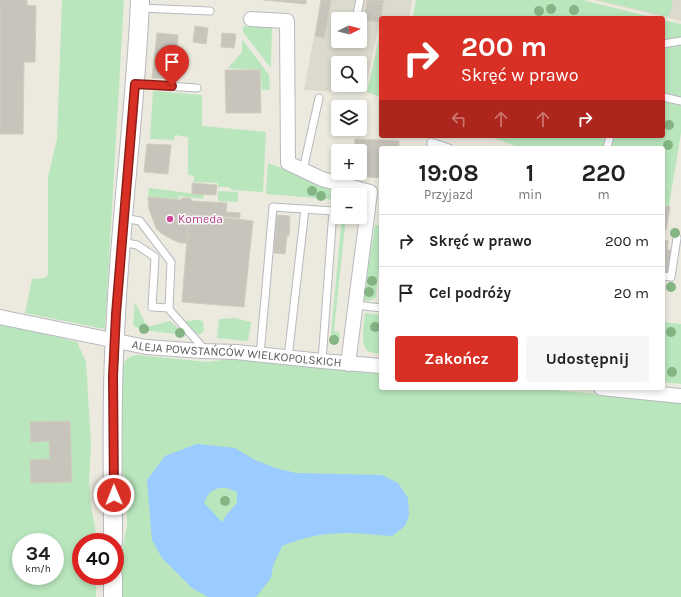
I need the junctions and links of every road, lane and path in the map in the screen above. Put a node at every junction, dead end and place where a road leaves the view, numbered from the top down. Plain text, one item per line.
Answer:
1 (360, 0) edge
2 (140, 4) edge
3 (210, 11) dead end
4 (357, 12) edge
5 (251, 19) dead end
6 (681, 41) edge
7 (665, 44) edge
8 (135, 84) junction
9 (197, 88) dead end
10 (665, 97) edge
11 (319, 98) dead end
12 (681, 101) edge
13 (431, 146) edge
14 (443, 146) edge
15 (303, 170) junction
16 (305, 209) junction
17 (124, 218) junction
18 (676, 238) dead end
19 (121, 242) junction
20 (665, 276) edge
21 (356, 306) junction
22 (166, 307) junction
23 (379, 308) edge
24 (0, 317) edge
25 (114, 340) junction
26 (207, 352) junction
27 (260, 354) junction
28 (288, 358) junction
29 (322, 362) junction
30 (348, 364) junction
31 (379, 366) edge
32 (633, 390) edge
33 (681, 396) edge
34 (113, 533) edge
35 (114, 585) edge
36 (114, 597) edge

1 - 4 lane
2 - 3 lane
2 - 8 street
5 - 15 street
6 - 7 lane
8 - 9 lane
8 - 17 street
10 - 12 lane
11 - 15 lane
13 - 14 lane
15 - 21 street
16 - 27 lane
16 - 28 lane
16 - 29 lane
17 - 19 street
17 - 22 lane
18 - 20 lane
19 - 22 lane
19 - 25 street
21 - 23 lane
21 - 30 street
22 - 26 lane
24 - 25 street, ALEJA POWSTAŃCÓW WIELKOPOLSKICH
25 - 26 street, ALEJA POWSTAŃCÓW WIELKOPOLSKICH
25 - 34 street
26 - 27 street, ALEJA POWSTAŃCÓW WIELKOPOLSKICH
27 - 28 street, ALEJA POWSTAŃCÓW WIELKOPOLSKICH
28 - 29 street, ALEJA POWSTAŃCÓW WIELKOPOLSKICH
29 - 30 street, ALEJA POWSTAŃCÓW WIELKOPOLSKICH
30 - 31 street, ALEJA POWSTAŃCÓW WIELKOPOLSKICH
32 - 33 street
35 - 36 street

